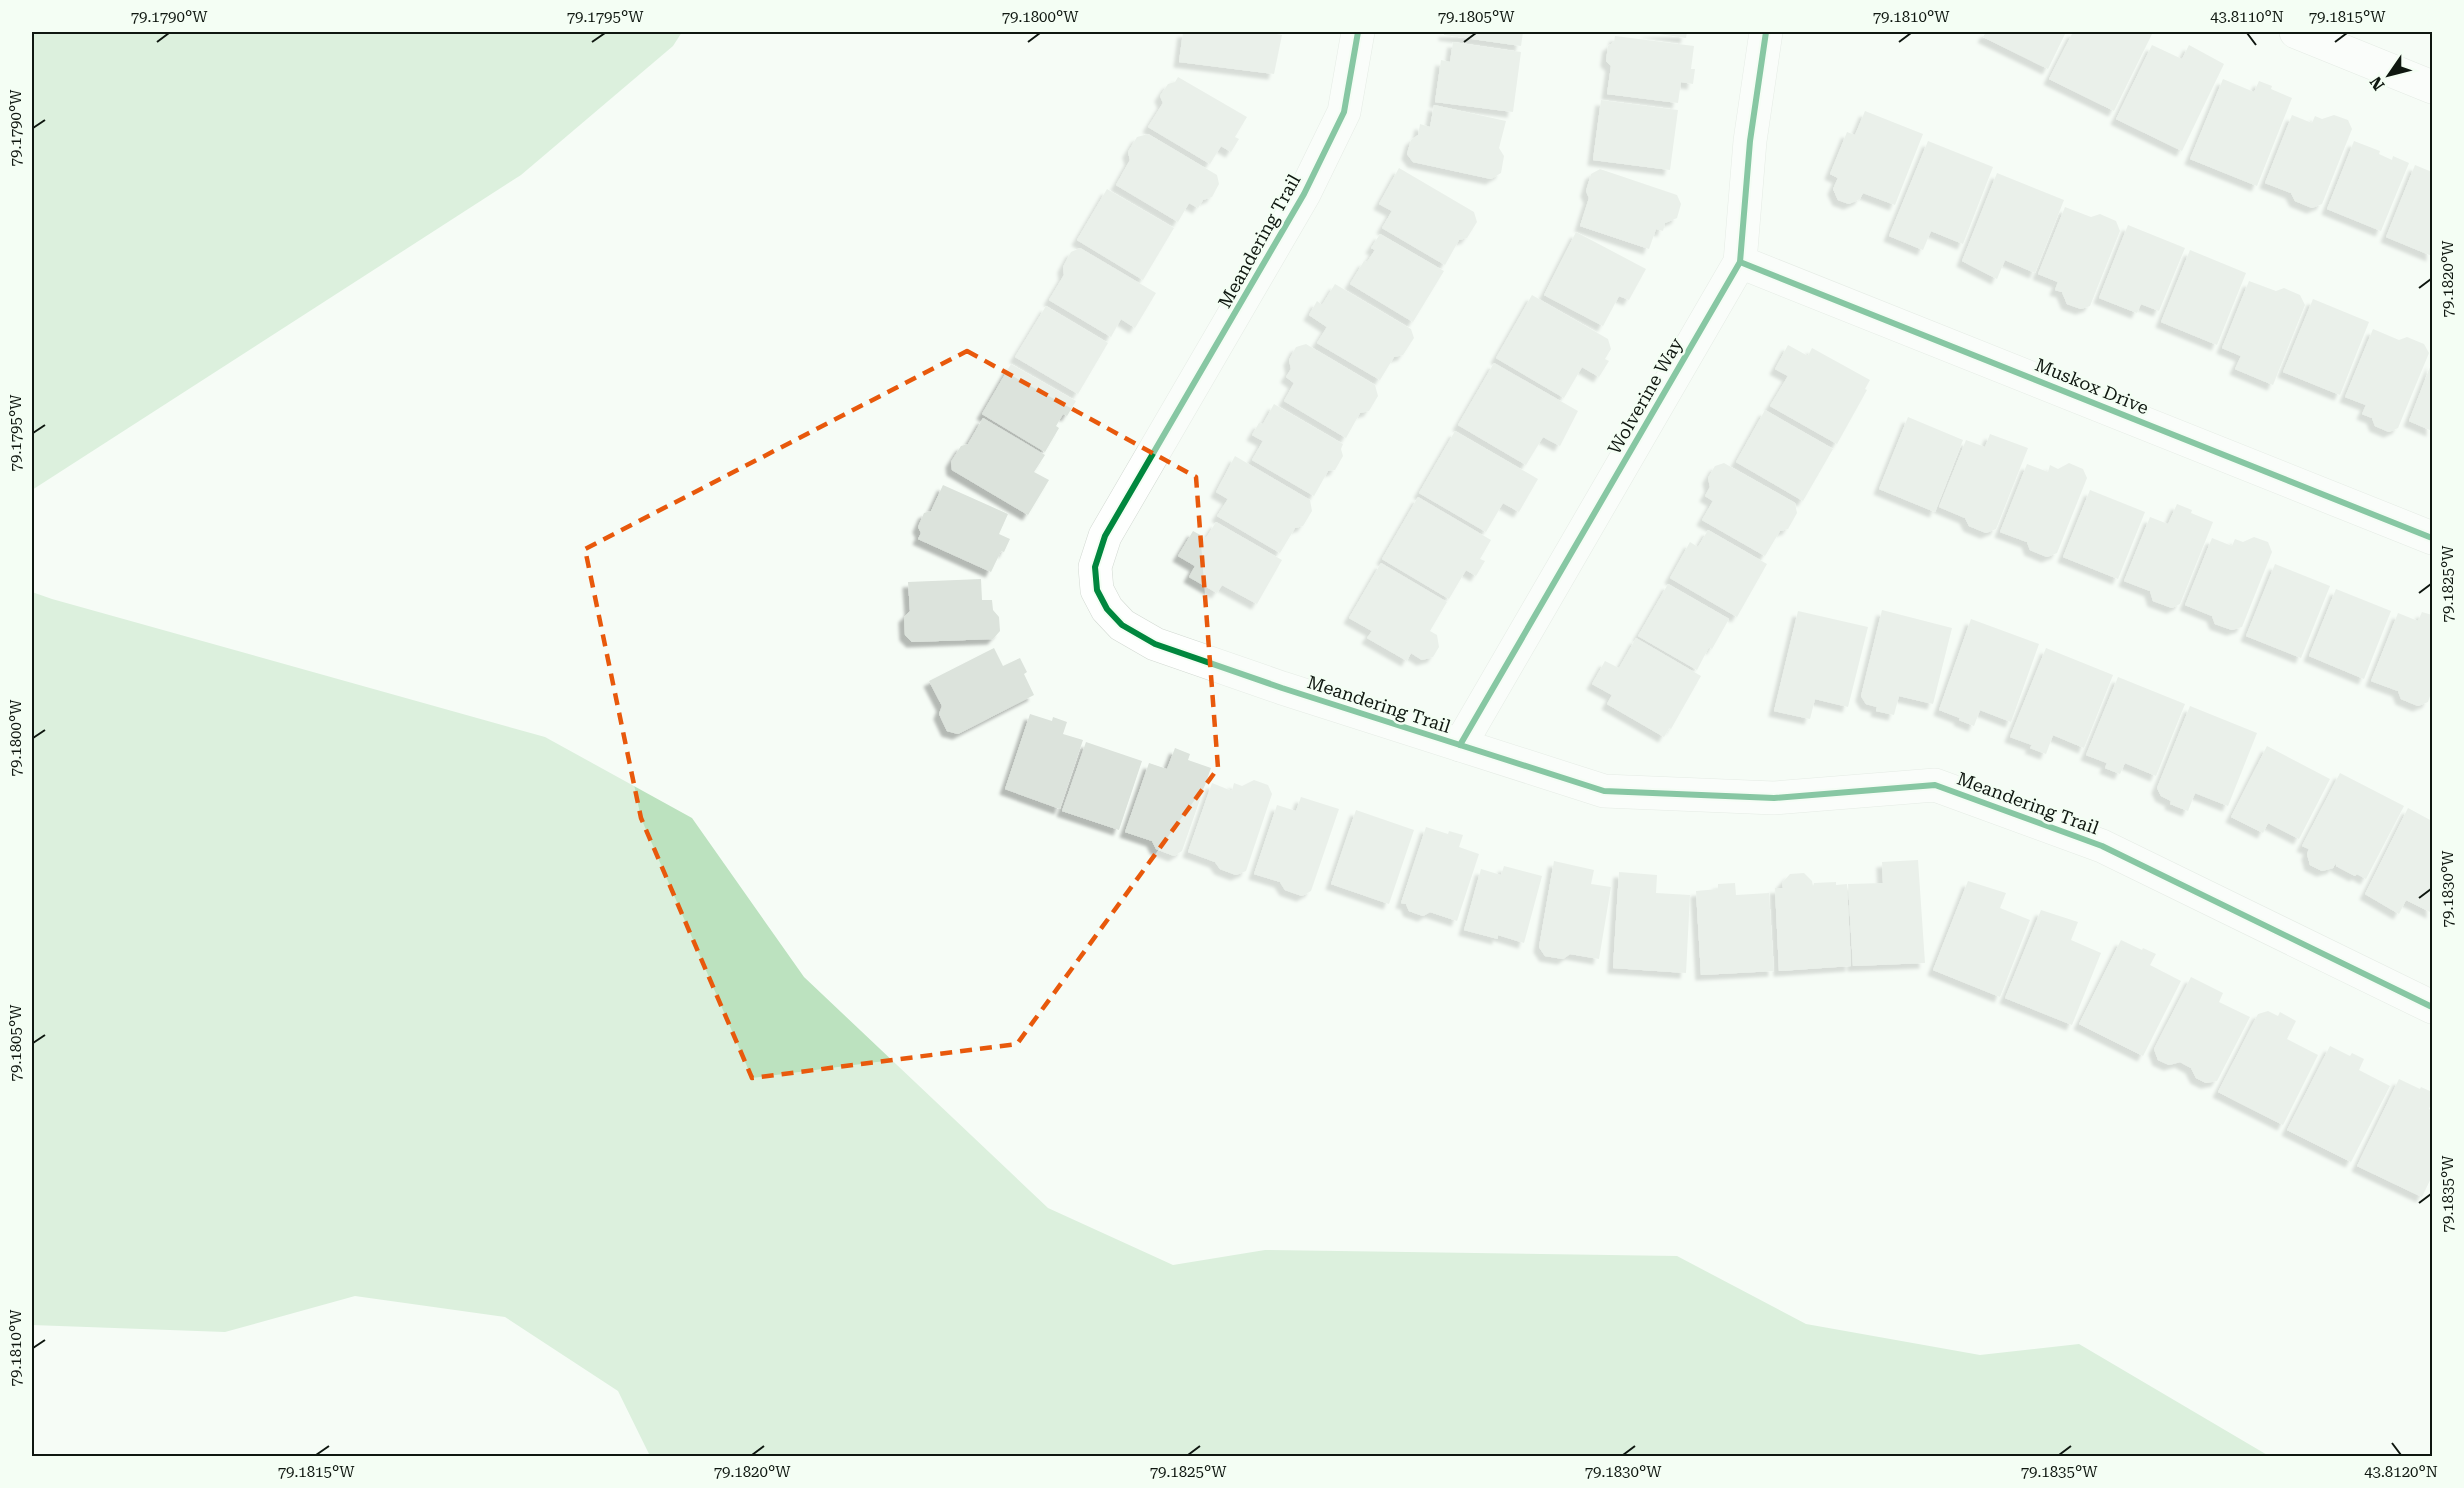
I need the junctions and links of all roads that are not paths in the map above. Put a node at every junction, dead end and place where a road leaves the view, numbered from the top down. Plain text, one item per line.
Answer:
1 (1358, 32) edge
2 (1766, 32) edge
3 (2296, 32) edge
4 (2433, 87) edge
5 (1740, 262) junction
6 (2433, 538) edge
7 (1460, 745) junction
8 (2433, 1007) edge

1 - 7 street, Meandering Trail
2 - 5 street, Wolverine Way
3 - 4 street
5 - 6 street, Muskox Drive
5 - 7 street, Wolverine Way
7 - 8 street, Meandering Trail

